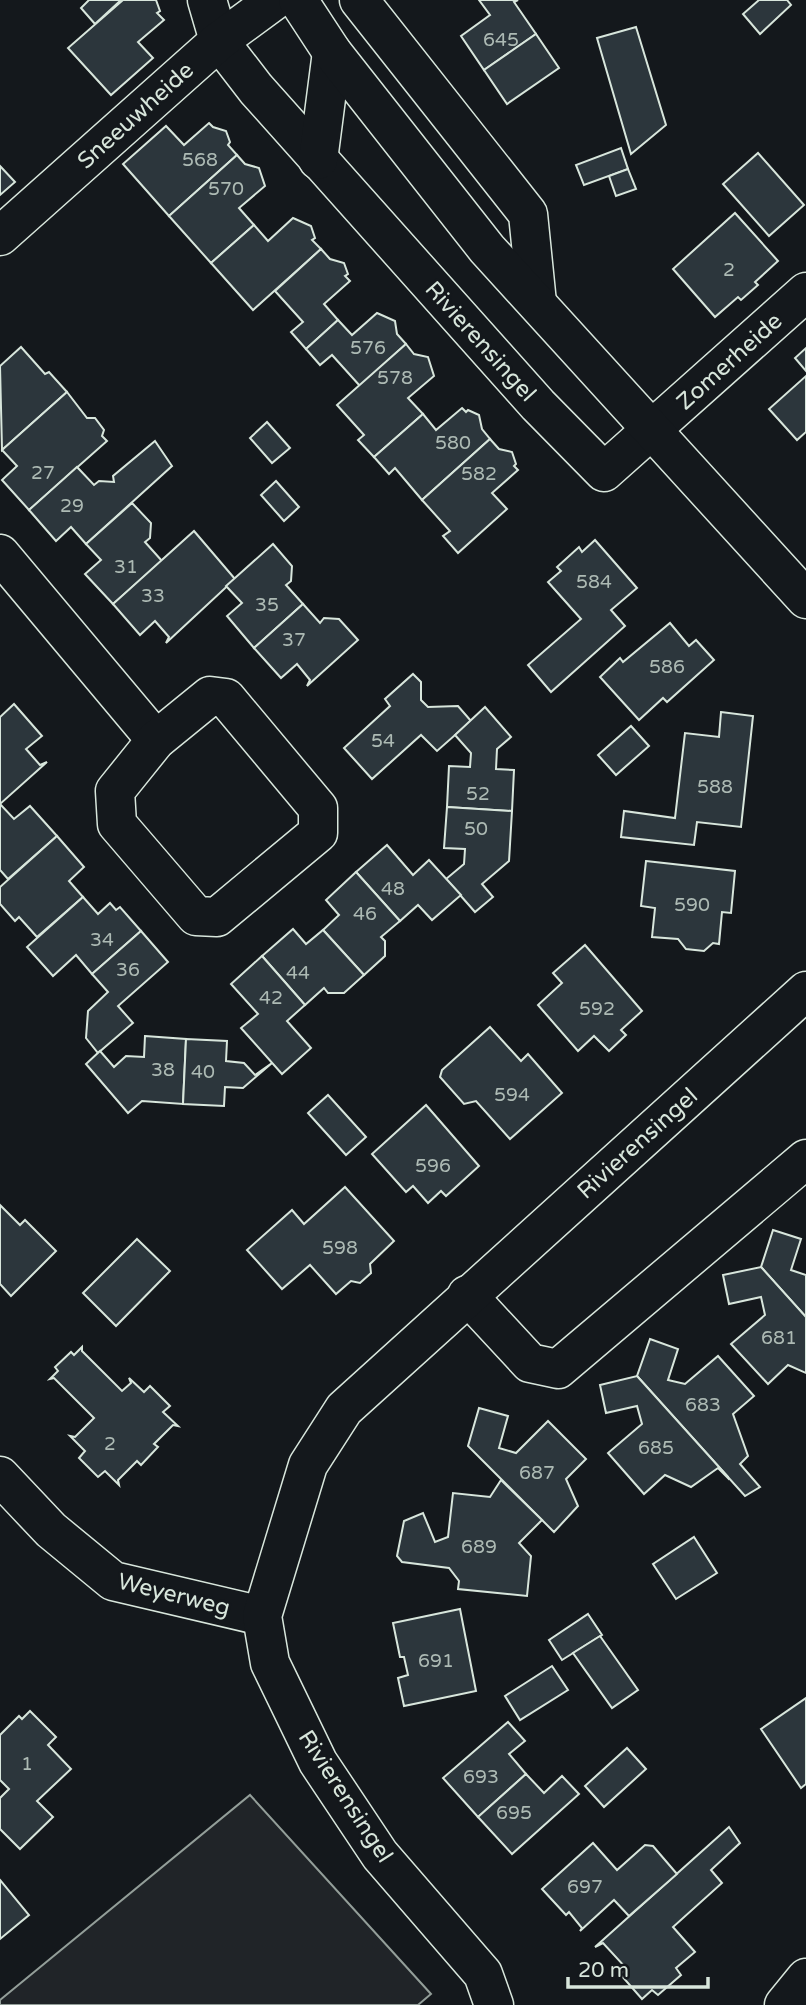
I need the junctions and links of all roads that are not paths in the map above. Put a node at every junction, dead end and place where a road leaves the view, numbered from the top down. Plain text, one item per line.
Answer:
1 (207, 0) edge
2 (275, 0) edge
3 (298, 0) edge
4 (359, 0) edge
5 (219, 41) junction
6 (332, 52) junction
7 (318, 160) junction
8 (0, 236) edge
9 (806, 292) edge
10 (537, 303) junction
11 (652, 430) junction
12 (0, 554) edge
13 (802, 601) edge
14 (156, 740) junction
15 (806, 991) edge
16 (806, 1159) edge
17 (467, 1295) junction
18 (0, 1476) edge
19 (262, 1616) junction
20 (806, 1978) edge
21 (494, 2005) edge
22 (784, 2005) edge

1 - 5 street, Rivierensingel
2 - 5 street, Sneeuwheide
3 - 6 street
4 - 10 street
5 - 7 street, Rivierensingel
5 - 8 street, Sneeuwheide
6 - 7 street
6 - 10 street
7 - 11 street, Rivierensingel
9 - 11 street, Zomerheide
10 - 11 street
11 - 13 street
12 - 14 street
14 - 14 street
15 - 17 street, Rivierensingel
16 - 17 street
17 - 19 street, Rivierensingel
18 - 19 street, Weyerweg
19 - 21 street, Rivierensingel
20 - 22 street

